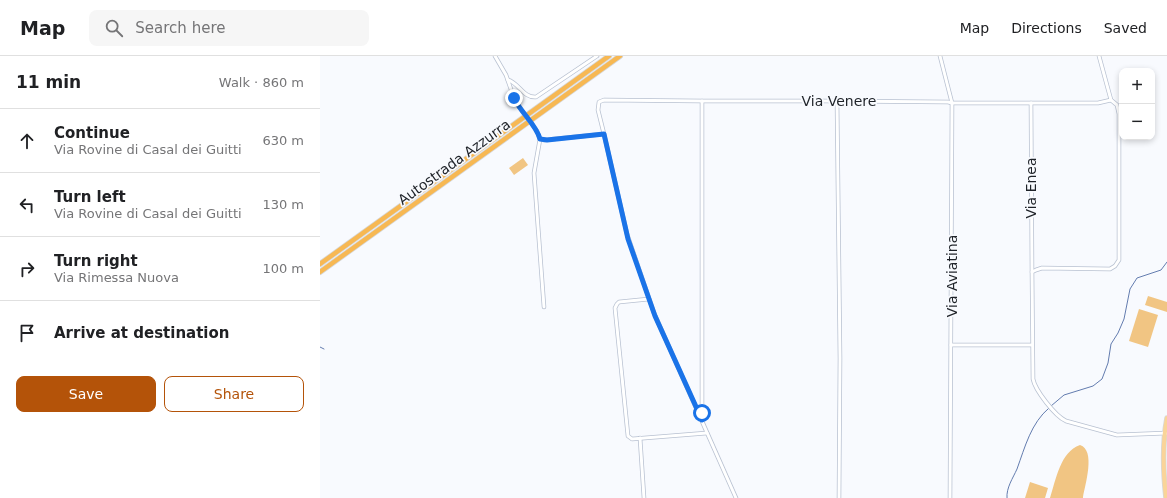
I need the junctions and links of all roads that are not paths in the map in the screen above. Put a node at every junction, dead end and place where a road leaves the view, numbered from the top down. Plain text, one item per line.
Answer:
1 (495, 56) edge
2 (597, 56) edge
3 (609, 56) edge
4 (620, 56) edge
5 (940, 56) edge
6 (1100, 56) edge
7 (508, 80) junction
8 (1111, 100) junction
9 (837, 101) junction
10 (702, 102) junction
11 (952, 103) junction
12 (1031, 103) junction
13 (604, 134) junction
14 (540, 139) junction
15 (320, 264) edge
16 (320, 272) edge
17 (1032, 272) junction
18 (649, 299) junction
19 (544, 307) dead end
20 (951, 345) junction
21 (1032, 345) junction
22 (1167, 418) edge
23 (702, 420) junction
24 (707, 433) junction
25 (1166, 433) edge
26 (640, 438) junction
27 (644, 498) edge
28 (736, 498) edge
29 (839, 498) edge
30 (950, 498) edge
31 (1166, 498) edge

1 - 7 street
2 - 7 street
3 - 15 highway, Autostrada Azzurra
4 - 16 highway, Autostrada Azzurra
5 - 11 street, Via Aviatina
6 - 8 street
7 - 14 street, bridge
8 - 12 street, Via Venere
8 - 17 street
9 - 10 street, Via Venere
9 - 11 street, Via Venere
9 - 29 street
10 - 13 street, Via Venere
10 - 23 street
11 - 12 street, Via Venere
11 - 20 street, Via Aviatina
12 - 17 street, Via Enea
13 - 14 street
13 - 18 street
14 - 19 street
17 - 21 street, Via Enea
18 - 23 street
18 - 26 street
20 - 21 street
20 - 30 street, Via Aviatina
21 - 25 street, Via Enea
22 - 25 main road
23 - 24 street
24 - 26 street
24 - 28 street
25 - 31 main road
26 - 27 street

